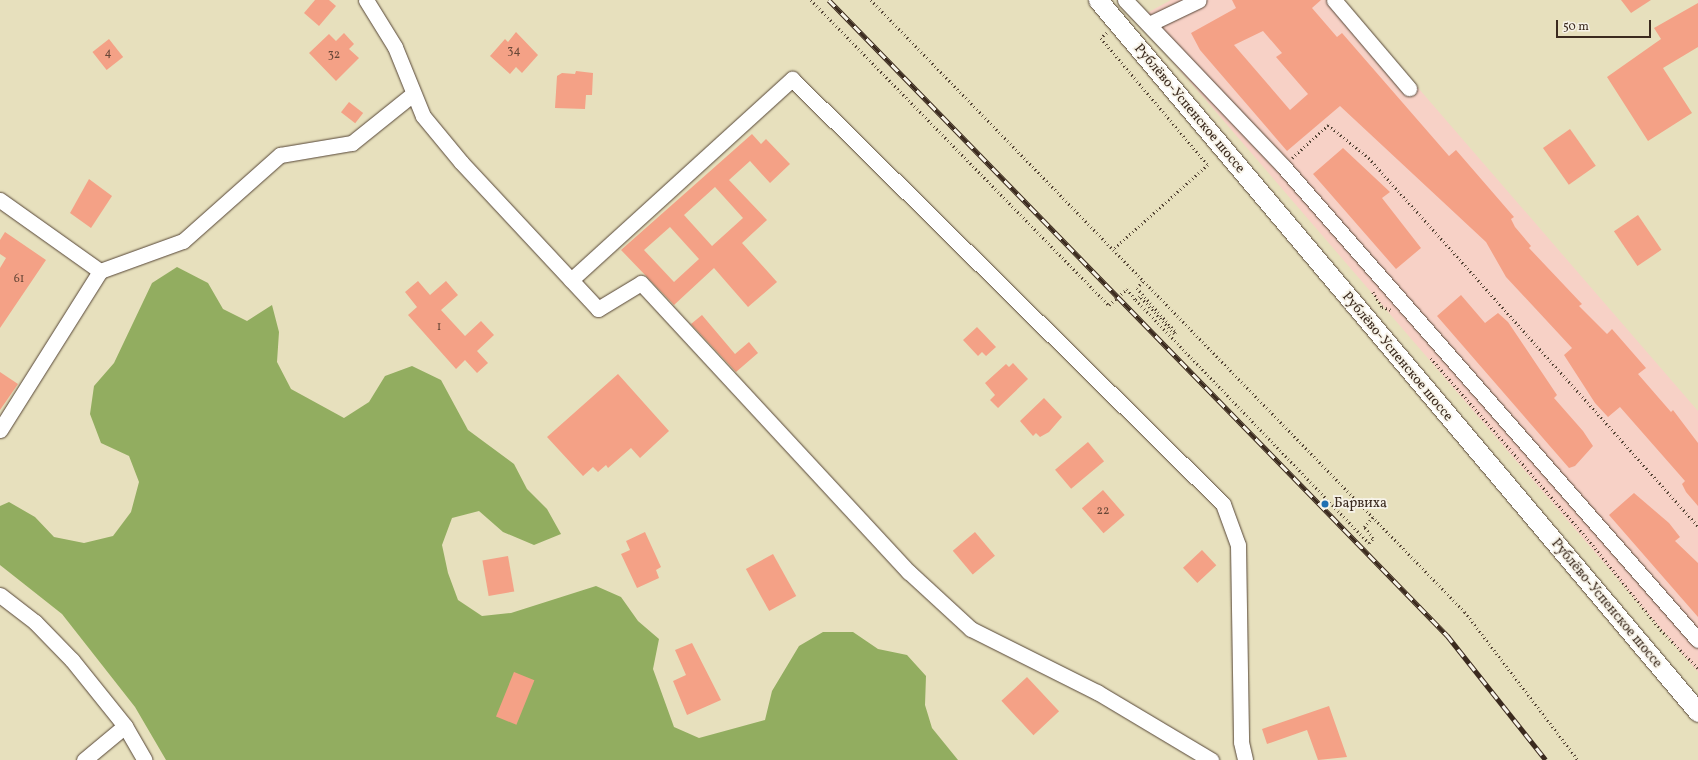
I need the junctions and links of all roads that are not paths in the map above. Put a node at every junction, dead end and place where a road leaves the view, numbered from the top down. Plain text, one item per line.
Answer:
1 (366, 0) edge
2 (1098, 0) edge
3 (1126, 0) edge
4 (1199, 0) edge
5 (1334, 0) edge
6 (1149, 24) junction
7 (1410, 88) dead end
8 (413, 94) junction
9 (0, 200) edge
10 (100, 271) junction
11 (571, 280) junction
12 (0, 430) edge
13 (0, 595) edge
14 (1698, 640) edge
15 (1698, 712) edge
16 (125, 726) junction
17 (84, 760) edge
18 (145, 760) edge
19 (1211, 760) edge
20 (1245, 760) edge

1 - 8 street
2 - 15 main road, Рублёво-Успенское шоссе
3 - 6 street
4 - 6 street
5 - 7 street
6 - 14 street
8 - 10 street
8 - 11 street
9 - 10 street
10 - 12 street
11 - 19 street
11 - 20 street
13 - 16 street
16 - 17 street
16 - 18 street

